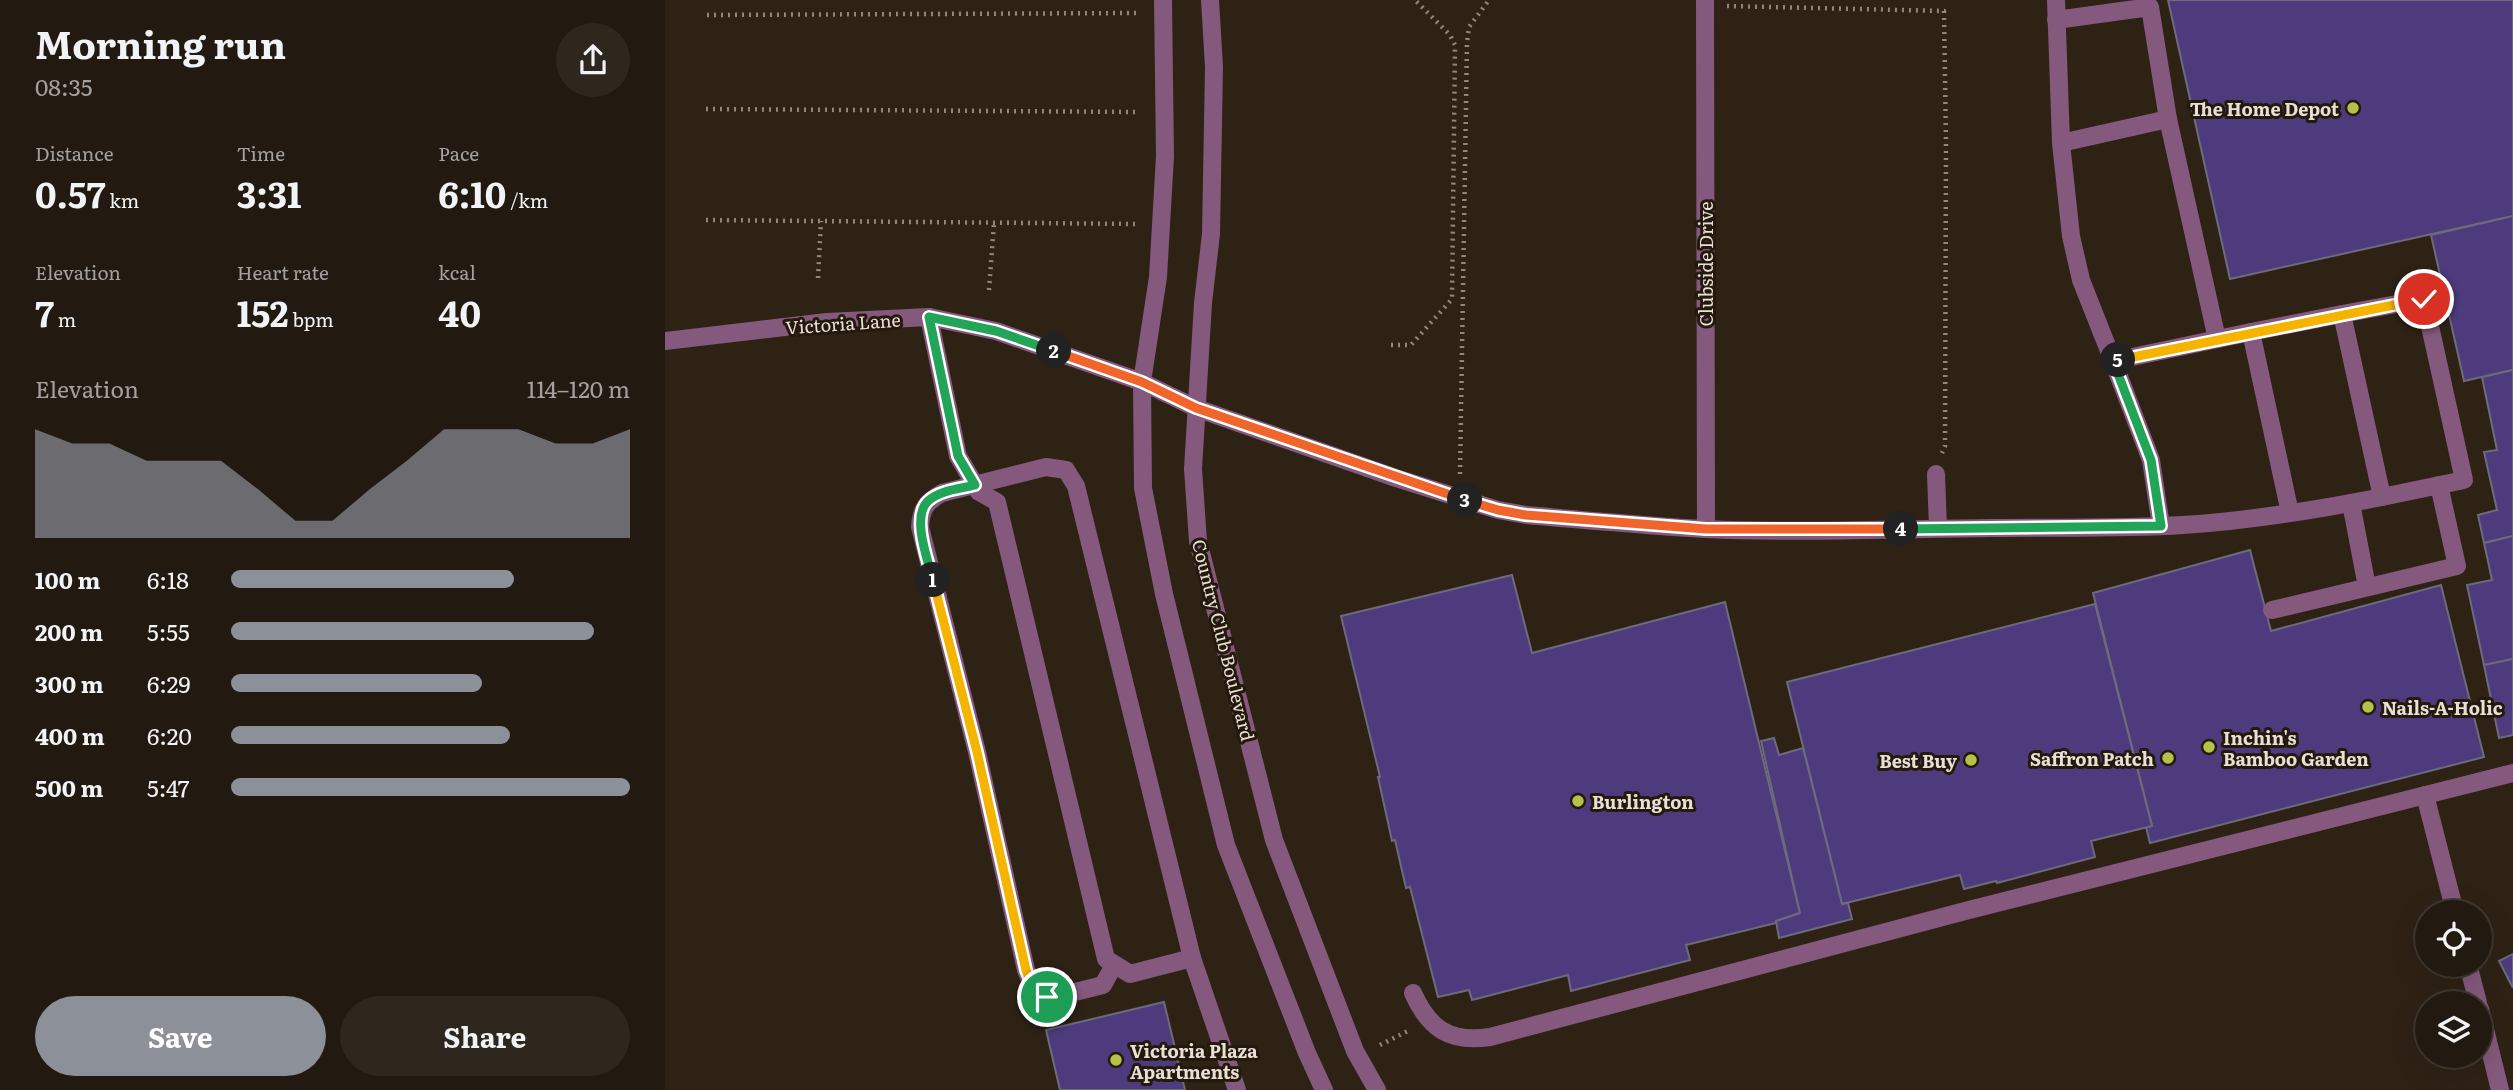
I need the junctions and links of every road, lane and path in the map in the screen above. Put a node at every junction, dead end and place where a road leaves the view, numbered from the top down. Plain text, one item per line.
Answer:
1 (1163, 0) edge
2 (1210, 0) edge
3 (1415, 0) edge
4 (1489, 0) edge
5 (2056, 0) edge
6 (1705, 2) edge
7 (2149, 4) edge
8 (1137, 13) dead end
9 (707, 15) dead end
10 (2056, 20) junction
11 (706, 109) dead end
12 (1139, 112) dead end
13 (2168, 119) junction
14 (2061, 143) junction
15 (706, 220) dead end
16 (821, 221) junction
17 (994, 223) junction
18 (1142, 224) dead end
19 (818, 278) dead end
20 (989, 290) dead end
21 (2342, 314) junction
22 (929, 317) junction
23 (2251, 332) junction
24 (2217, 339) junction
25 (665, 341) edge
26 (1391, 345) dead end
27 (2113, 361) junction
28 (1142, 382) junction
29 (1196, 408) junction
30 (1460, 474) dead end
31 (1936, 474) joint
32 (975, 485) junction
33 (2439, 485) junction
34 (2382, 497) junction
35 (2351, 503) junction
36 (2290, 513) junction
37 (2161, 526) junction
38 (1938, 528) junction
39 (1706, 529) junction
40 (2367, 587) junction
41 (2272, 610) dead end
42 (2513, 773) edge
43 (2425, 794) junction
44 (2452, 900) edge
45 (1192, 958) junction
46 (1114, 965) junction
47 (1413, 993) dead end
48 (1411, 1030) dead end
49 (1380, 1045) dead end
50 (2492, 1058) edge
51 (1237, 1090) edge
52 (1324, 1090) edge
53 (1377, 1090) edge
54 (2500, 1090) edge

1 - 28 street
2 - 29 street, Country Club Boulevard
3 - 26 path
4 - 30 path
5 - 10 street
6 - 31 path
6 - 39 street, Clubside Drive
7 - 10 street
7 - 13 street
8 - 9 path
10 - 14 street
11 - 12 path
13 - 14 street
13 - 24 street
14 - 27 street
15 - 16 path
16 - 17 path
16 - 19 path
17 - 18 path
17 - 20 path
21 - 23 street
21 - 33 street
21 - 34 street
22 - 25 street, Victoria Lane
22 - 28 street, Victoria Lane
22 - 32 street
23 - 24 street
23 - 36 street
24 - 27 street
27 - 37 street
28 - 29 street, Victoria Lane
28 - 52 street
29 - 39 street, Victoria Lane
29 - 53 street, Country Club Boulevard
31 - 38 street
32 - 45 street
32 - 46 street
32 - 46 street
33 - 34 street, Victoria Lane
33 - 40 street
34 - 35 street, Victoria Lane
35 - 36 street, Victoria Lane
35 - 40 street
36 - 37 street, Victoria Lane
37 - 38 street, Victoria Lane
38 - 39 street, Victoria Lane
40 - 41 street
42 - 43 street
43 - 44 street
43 - 47 street
45 - 46 street
45 - 51 street
48 - 49 path
50 - 54 street

